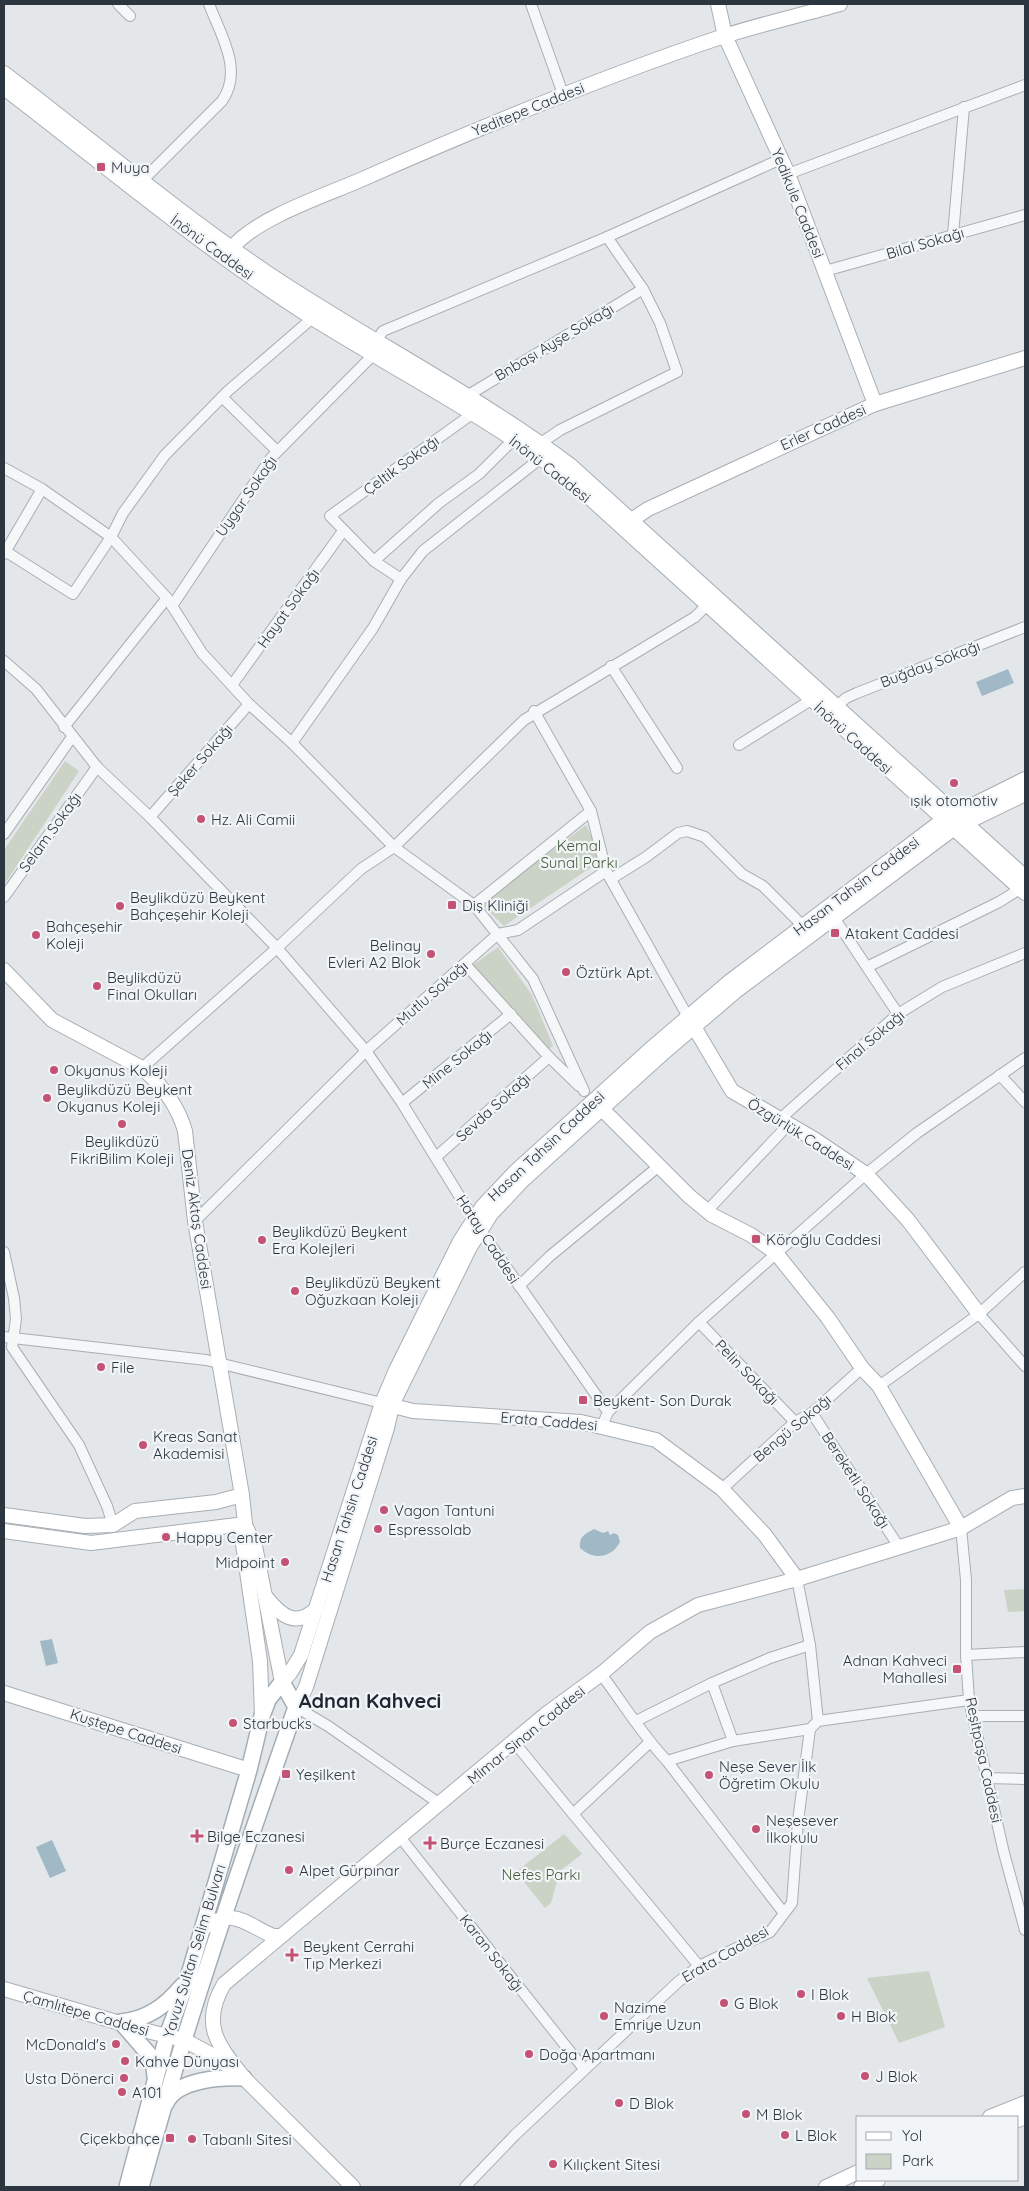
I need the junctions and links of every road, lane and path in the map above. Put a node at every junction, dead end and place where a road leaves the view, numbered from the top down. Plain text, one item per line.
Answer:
1 (118, 4) edge
2 (209, 4) edge
3 (530, 4) edge
4 (718, 4) edge
5 (840, 4) edge
6 (130, 16) dead end
7 (725, 36) junction
8 (4, 72) edge
9 (1025, 85) edge
10 (4, 88) edge
11 (563, 94) junction
12 (964, 107) junction
13 (70, 131) junction
14 (781, 159) junction
15 (788, 174) junction
16 (139, 184) junction
17 (1025, 214) edge
18 (186, 221) junction
19 (953, 235) junction
20 (607, 237) junction
21 (232, 248) junction
22 (825, 271) junction
23 (262, 276) junction
24 (643, 289) junction
25 (317, 313) junction
26 (375, 348) junction
27 (1025, 358) edge
28 (222, 397) junction
29 (875, 404) junction
30 (472, 405) junction
31 (514, 439) junction
32 (541, 443) junction
33 (277, 451) junction
34 (541, 458) junction
35 (4, 468) edge
36 (42, 489) junction
37 (626, 523) junction
38 (343, 531) junction
39 (111, 537) junction
40 (5, 552) edge
41 (374, 561) junction
42 (401, 580) junction
43 (711, 601) junction
44 (169, 602) junction
45 (1025, 627) edge
46 (4, 660) edge
47 (610, 666) junction
48 (232, 685) junction
49 (811, 700) junction
50 (249, 704) junction
51 (836, 706) junction
52 (534, 711) junction
53 (64, 728) junction
54 (72, 737) junction
55 (292, 743) junction
56 (739, 745) dead end
57 (97, 767) junction
58 (677, 768) dead end
59 (1025, 779) edge
60 (1025, 794) edge
61 (591, 812) junction
62 (150, 817) junction
63 (954, 821) junction
64 (4, 834) edge
65 (394, 847) junction
66 (609, 875) junction
67 (1023, 886) edge
68 (4, 896) edge
69 (474, 905) junction
70 (835, 919) junction
71 (803, 926) junction
72 (498, 934) junction
73 (277, 948) junction
74 (1025, 953) edge
75 (465, 964) junction
76 (867, 967) junction
77 (4, 970) edge
78 (511, 1014) junction
79 (898, 1014) junction
80 (691, 1022) junction
81 (366, 1051) junction
82 (549, 1057) junction
83 (1025, 1058) edge
84 (142, 1068) junction
85 (1000, 1075) junction
86 (593, 1100) junction
87 (1025, 1102) edge
88 (402, 1103) junction
89 (784, 1121) junction
90 (436, 1157) junction
91 (659, 1166) junction
92 (866, 1174) junction
93 (707, 1211) junction
94 (195, 1221) junction
95 (478, 1226) junction
96 (4, 1252) edge
97 (776, 1253) junction
98 (1025, 1272) edge
99 (519, 1286) junction
100 (979, 1314) junction
101 (699, 1322) junction
102 (8, 1338) edge
103 (220, 1364) junction
104 (1025, 1366) edge
105 (862, 1368) junction
106 (879, 1386) junction
107 (387, 1404) junction
108 (608, 1412) junction
109 (812, 1412) junction
110 (795, 1422) junction
111 (602, 1426) junction
112 (722, 1489) junction
113 (242, 1495) junction
114 (1025, 1496) edge
115 (4, 1515) edge
116 (245, 1524) junction
117 (113, 1525) junction
118 (961, 1528) junction
119 (4, 1531) edge
120 (117, 1540) junction
121 (899, 1547) junction
122 (797, 1579) junction
123 (266, 1596) junction
124 (316, 1609) junction
125 (810, 1645) junction
126 (1025, 1652) edge
127 (966, 1655) junction
128 (601, 1674) junction
129 (282, 1682) junction
130 (712, 1683) junction
131 (4, 1693) edge
132 (969, 1700) junction
133 (296, 1707) junction
134 (262, 1716) junction
135 (972, 1716) junction
136 (1025, 1716) edge
137 (636, 1721) junction
138 (818, 1721) junction
139 (810, 1729) junction
140 (733, 1741) junction
141 (514, 1742) junction
142 (649, 1743) junction
143 (667, 1761) junction
144 (249, 1770) junction
145 (986, 1778) junction
146 (1025, 1780) edge
147 (440, 1804) junction
148 (573, 1814) junction
149 (400, 1837) junction
150 (1021, 1895) edge
151 (783, 1912) junction
152 (224, 1917) junction
153 (202, 1928) junction
154 (1025, 1930) edge
155 (273, 1935) junction
156 (699, 1966) junction
157 (187, 1981) junction
158 (4, 1989) edge
159 (121, 2022) junction
160 (167, 2036) junction
161 (184, 2040) junction
162 (584, 2069) junction
163 (244, 2078) junction
164 (154, 2085) junction
165 (1025, 2103) edge
166 (160, 2116) junction
167 (992, 2116) edge
168 (856, 2173) edge
169 (876, 2181) edge
170 (830, 2186) edge
171 (127, 2187) edge
172 (141, 2187) edge
173 (352, 2187) edge
174 (465, 2187) edge
175 (861, 2187) edge

1 - 6 street
2 - 16 street
3 - 11 street
4 - 7 street, Yedikule Caddesi
5 - 7 street, Yeditepe Caddesi
7 - 11 street, Yeditepe Caddesi
7 - 14 street, Yedikule Caddesi
8 - 13 street
9 - 12 street
10 - 13 street
11 - 21 street, Yeditepe Caddesi
12 - 15 street
12 - 19 street
13 - 16 street
14 - 15 street, Yedikule Caddesi
14 - 20 street, Uygar Sokağı
15 - 22 street, Yedikule Caddesi
16 - 18 street
17 - 19 street, Bilal Sokağı
18 - 21 street
18 - 23 street, İnönü Caddesi
19 - 22 street, Bilal Sokağı
20 - 24 street
20 - 26 street, Uygar Sokağı
21 - 23 street
22 - 29 street, Yedikule Caddesi
23 - 25 street
24 - 30 street, Bnbaşı Ayşe Sokağı
24 - 32 street
25 - 26 street
25 - 28 street
26 - 30 street
26 - 33 street, Uygar Sokağı
27 - 29 street, Erler Caddesi
28 - 33 street
28 - 39 street
29 - 37 street, Erler Caddesi
30 - 31 street, İnönü Caddesi
30 - 32 street
30 - 38 street, Çeltik Sokağı
31 - 34 street, İnönü Caddesi
31 - 41 street
32 - 37 street
33 - 44 street, Uygar Sokağı
34 - 37 street, İnönü Caddesi
34 - 42 street
35 - 36 street
36 - 39 street
36 - 40 street
37 - 43 street
38 - 41 street
38 - 48 street, Hayat Sokağı
39 - 40 street
39 - 44 street
41 - 42 street
42 - 55 street
43 - 47 street
43 - 49 street, İnönü Caddesi
43 - 51 street
44 - 48 street
44 - 53 street, Uygar Sokağı
45 - 51 street, Buğday Sokağı
46 - 53 street, Hatay Caddesi
47 - 52 street
47 - 58 street
48 - 50 street
49 - 56 street
49 - 63 street, İnönü Caddesi
50 - 55 street
50 - 62 street, Şeker Sokağı
51 - 63 street
52 - 61 street
52 - 65 street
53 - 54 street, Hatay Caddesi
54 - 57 street, Hatay Caddesi
54 - 64 street
55 - 65 street
57 - 62 street, Hatay Caddesi
57 - 68 street, Selam Sokağı
59 - 63 street, Hasan Tahsin Caddesi
60 - 63 street, Hasan Tahsin Caddesi
61 - 66 street
61 - 69 street
62 - 73 street, Hatay Caddesi
63 - 67 street, İnönü Caddesi
63 - 70 street, Hasan Tahsin Caddesi
63 - 71 street, Hasan Tahsin Caddesi
65 - 69 street
65 - 73 street
66 - 71 street
66 - 72 street
66 - 80 street
67 - 76 street
69 - 72 street
70 - 76 street
70 - 80 street, Hasan Tahsin Caddesi
71 - 80 street, Hasan Tahsin Caddesi
72 - 75 street, Mutlu Sokağı
72 - 86 street
73 - 81 street, Hatay Caddesi
73 - 84 street
74 - 79 street, Final Sokağı
75 - 78 street
75 - 81 street, Mutlu Sokağı
76 - 79 street
77 - 84 street, Deniz Aktaş Caddesi
78 - 82 street
78 - 88 street, Mine Sokağı
79 - 89 street, Final Sokağı
80 - 86 street, Hasan Tahsin Caddesi
80 - 89 street, Özgürlük Caddesi
81 - 88 street, Hatay Caddesi
81 - 94 street, Mutlu Sokağı
82 - 86 street
82 - 90 street, Sevda Sokağı
83 - 85 street
84 - 94 street, Deniz Aktaş Caddesi
85 - 87 street
85 - 92 street
86 - 91 street
86 - 95 street, Hasan Tahsin Caddesi
88 - 90 street, Hatay Caddesi
89 - 92 street, Özgürlük Caddesi
89 - 93 street, Final Sokağı
90 - 95 street, Hatay Caddesi
91 - 93 street
91 - 99 street
92 - 97 street
92 - 100 street, Özgürlük Caddesi
93 - 97 street
94 - 103 street, Deniz Aktaş Caddesi
95 - 99 street, Hatay Caddesi
95 - 107 street, Hasan Tahsin Caddesi
96 - 102 street
97 - 101 street
97 - 105 street
98 - 100 street
99 - 108 street, Hatay Caddesi
100 - 104 street
100 - 106 street
101 - 108 street
101 - 110 street, Pelin Sokağı
102 - 103 street
102 - 117 street
103 - 107 street
103 - 113 street, Deniz Aktaş Caddesi
105 - 106 street
105 - 109 street, Bengü Sokağı
106 - 118 street
107 - 111 street, Erata Caddesi
107 - 124 street, Hasan Tahsin Caddesi
107 - 133 street
108 - 111 street
109 - 110 street, Bengü Sokağı
109 - 121 street, Bereketli Sokağı
110 - 112 street, Bengü Sokağı
111 - 112 street, Erata Caddesi
112 - 122 street, Erata Caddesi
113 - 116 street, Deniz Aktaş Caddesi
113 - 117 street
114 - 118 street
115 - 117 street
116 - 120 street
116 - 123 street
116 - 134 street
117 - 120 street
118 - 121 street, Mimar Sinan Caddesi
118 - 127 street, Reşitpaşa Caddesi
119 - 120 street
121 - 122 street, Mimar Sinan Caddesi
122 - 125 street
122 - 128 street, Mimar Sinan Caddesi
123 - 124 street
123 - 129 street
124 - 129 street, Hasan Tahsin Caddesi
125 - 130 street
125 - 138 street
126 - 127 street
127 - 132 street, Reşitpaşa Caddesi
128 - 137 street
128 - 141 street, Mimar Sinan Caddesi
129 - 133 main road
129 - 134 main road, Yavuz Sultan Selim Bulvarı
130 - 137 street
130 - 140 street
131 - 144 street, Kuştepe Caddesi
132 - 135 street, Reşitpaşa Caddesi
132 - 138 street
133 - 147 street
133 - 152 main road, Yavuz Sultan Selim Bulvarı
134 - 144 main road, Yavuz Sultan Selim Bulvarı
135 - 136 street
135 - 145 street, Reşitpaşa Caddesi
137 - 142 street
138 - 139 street
139 - 140 street
139 - 151 street, Erata Caddesi
140 - 143 street
141 - 147 street, Mimar Sinan Caddesi
141 - 148 street
142 - 143 street
142 - 148 street
143 - 151 street
144 - 153 main road, Yavuz Sultan Selim Bulvarı
145 - 146 street
145 - 150 street, Reşitpaşa Caddesi
147 - 149 street, Mimar Sinan Caddesi
148 - 156 street
149 - 155 street, Mimar Sinan Caddesi
149 - 162 street, Karan Sokağı
150 - 154 street, Reşitpaşa Caddesi
151 - 156 street, Erata Caddesi
152 - 153 street
152 - 155 street
152 - 161 main road, Yavuz Sultan Selim Bulvarı
153 - 157 main road, Yavuz Sultan Selim Bulvarı
155 - 163 street
156 - 162 street, Erata Caddesi
157 - 159 main road
157 - 160 main road, Yavuz Sultan Selim Bulvarı
158 - 159 street, Çamlıtepe Caddesi
159 - 160 street, Çamlıtepe Caddesi
159 - 164 main road
160 - 161 street, Çamlıtepe Caddesi
160 - 164 main road, Yavuz Sultan Selim Bulvarı
161 - 163 street, Çamlıtepe Caddesi
161 - 166 main road, Yavuz Sultan Selim Bulvarı
162 - 174 street, Erata Caddesi
163 - 166 main road
163 - 173 street
164 - 171 main road, Yavuz Sultan Selim Bulvarı
165 - 167 street
166 - 172 main road, Yavuz Sultan Selim Bulvarı
168 - 170 street
169 - 175 street

